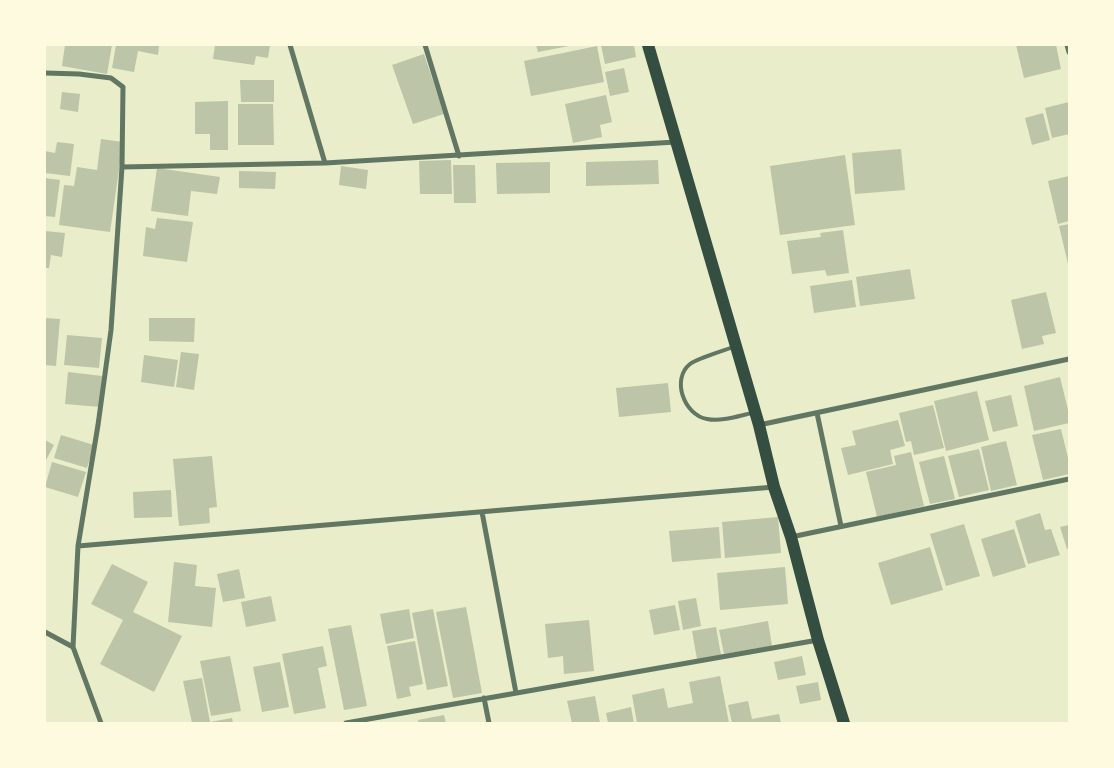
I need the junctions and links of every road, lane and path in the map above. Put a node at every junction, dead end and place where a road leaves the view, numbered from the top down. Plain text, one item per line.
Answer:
1 (290, 45) edge
2 (425, 45) edge
3 (648, 45) edge
4 (1067, 45) edge
5 (1069, 52) edge
6 (45, 73) edge
7 (676, 142) junction
8 (458, 156) junction
9 (326, 164) junction
10 (122, 167) junction
11 (735, 346) junction
12 (1069, 359) edge
13 (754, 413) junction
14 (817, 413) junction
15 (758, 425) junction
16 (1069, 479) edge
17 (774, 487) junction
18 (482, 512) junction
19 (841, 526) junction
20 (790, 536) junction
21 (78, 546) junction
22 (45, 632) edge
23 (818, 640) junction
24 (73, 646) junction
25 (516, 692) junction
26 (484, 698) junction
27 (101, 723) edge
28 (346, 723) edge
29 (490, 723) edge
30 (844, 723) edge

1 - 9 street
2 - 8 street
3 - 7 main road
4 - 5 street
6 - 10 street
7 - 8 street
7 - 11 main road
8 - 9 street
9 - 10 street
10 - 21 street
11 - 13 main road
11 - 13 lane
12 - 14 street
13 - 15 main road
14 - 15 street
14 - 19 street
15 - 17 main road
16 - 19 street
17 - 18 street
17 - 20 main road
18 - 21 street
18 - 25 street
19 - 20 street
20 - 23 main road
21 - 24 street
22 - 24 street
23 - 25 street
23 - 30 main road
24 - 27 street
25 - 26 street
26 - 28 street
26 - 29 street

